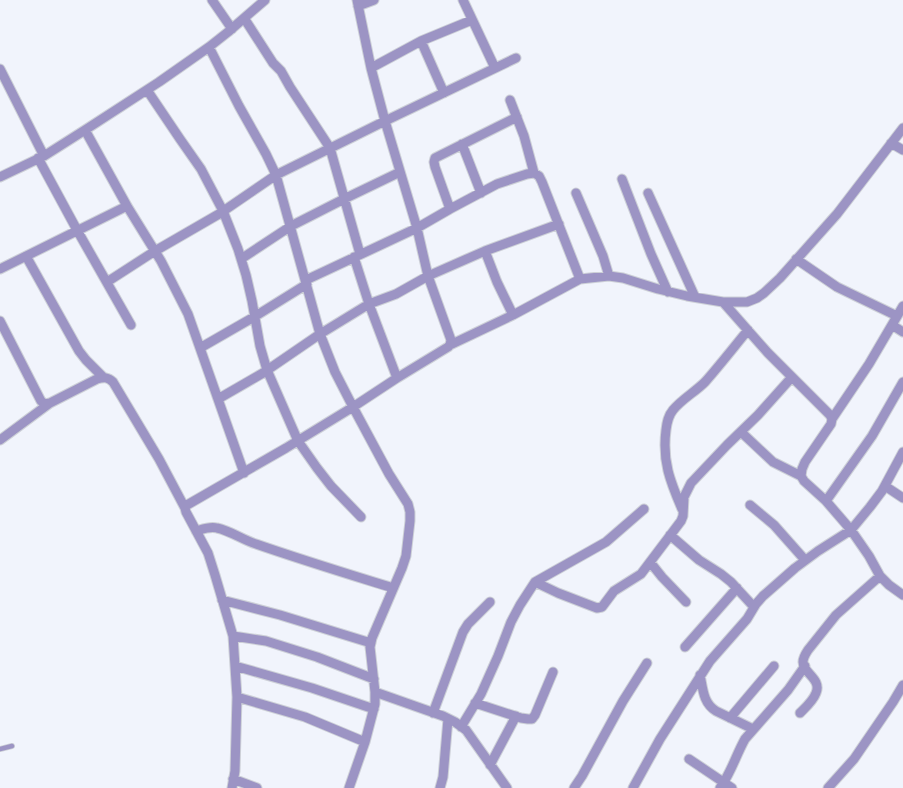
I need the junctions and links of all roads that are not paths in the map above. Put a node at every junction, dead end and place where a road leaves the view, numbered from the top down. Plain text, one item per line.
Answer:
1 (212, 0) edge
2 (265, 0) edge
3 (374, 0) edge
4 (463, 0) edge
5 (358, 3) edge
6 (244, 18) junction
7 (472, 20) junction
8 (232, 29) junction
9 (421, 41) junction
10 (209, 47) junction
11 (516, 58) dead end
12 (371, 68) junction
13 (495, 68) junction
14 (0, 69) edge
15 (147, 90) junction
16 (444, 93) junction
17 (510, 100) dead end
18 (517, 117) junction
19 (385, 121) junction
20 (903, 128) edge
21 (86, 130) junction
22 (891, 143) junction
23 (462, 144) junction
24 (330, 148) junction
25 (903, 150) edge
26 (41, 157) junction
27 (400, 172) junction
28 (534, 174) junction
29 (276, 175) junction
30 (0, 177) edge
31 (622, 179) dead end
32 (481, 193) junction
33 (576, 193) dead end
34 (648, 193) dead end
35 (344, 199) junction
36 (127, 206) junction
37 (450, 209) junction
38 (223, 211) junction
39 (559, 224) junction
40 (291, 226) junction
41 (417, 228) junction
42 (78, 230) junction
43 (155, 251) junction
44 (485, 251) junction
45 (26, 256) junction
46 (357, 256) junction
47 (241, 259) junction
48 (796, 259) junction
49 (0, 269) edge
50 (428, 276) junction
51 (609, 276) junction
52 (580, 279) junction
53 (107, 282) junction
54 (306, 282) junction
55 (668, 292) junction
56 (695, 297) junction
57 (723, 302) junction
58 (369, 304) junction
59 (903, 306) edge
60 (513, 315) junction
61 (897, 316) junction
62 (254, 317) junction
63 (0, 321) edge
64 (131, 325) dead end
65 (892, 325) junction
66 (748, 330) junction
67 (903, 332) edge
68 (320, 334) junction
69 (450, 345) junction
70 (200, 348) junction
71 (268, 370) junction
72 (103, 377) junction
73 (792, 377) junction
74 (397, 378) junction
75 (903, 382) edge
76 (218, 399) junction
77 (50, 403) junction
78 (353, 407) junction
79 (832, 420) junction
80 (741, 432) junction
81 (0, 440) edge
82 (298, 441) junction
83 (903, 452) edge
84 (244, 473) junction
85 (801, 476) junction
86 (885, 486) junction
87 (903, 498) edge
88 (826, 502) junction
89 (750, 505) dead end
90 (185, 508) junction
91 (644, 509) dead end
92 (683, 511) junction
93 (361, 518) dead end
94 (851, 530) junction
95 (196, 531) junction
96 (670, 535) junction
97 (805, 560) junction
98 (650, 562) junction
99 (880, 576) junction
100 (535, 582) junction
101 (393, 588) junction
102 (737, 588) junction
103 (903, 595) edge
104 (222, 600) junction
105 (490, 602) dead end
106 (686, 602) dead end
107 (754, 607) junction
108 (233, 636) junction
109 (371, 643) junction
110 (685, 647) dead end
111 (647, 663) dead end
112 (235, 666) junction
113 (774, 666) dead end
114 (805, 666) junction
115 (553, 672) dead end
116 (700, 675) junction
117 (374, 679) junction
118 (903, 685) edge
119 (375, 692) junction
120 (237, 696) junction
121 (475, 703) junction
122 (374, 710) junction
123 (433, 713) junction
124 (800, 713) dead end
125 (516, 716) junction
126 (730, 718) junction
127 (448, 719) junction
128 (461, 727) junction
129 (753, 729) junction
130 (365, 742) junction
131 (12, 746) dead end
132 (0, 749) edge
133 (689, 759) dead end
134 (490, 765) junction
135 (839, 776) junction
136 (233, 783) edge
137 (726, 786) edge
138 (257, 788) edge
139 (350, 788) edge
140 (440, 788) edge
141 (506, 788) edge
142 (574, 788) edge
143 (633, 788) edge
144 (828, 788) edge
145 (836, 788) edge

1 - 8 street
2 - 6 street
3 - 5 street
4 - 7 street
5 - 12 street
6 - 8 street
6 - 24 street
7 - 9 street
7 - 13 street
8 - 10 street
9 - 12 street
9 - 16 street
10 - 15 street
10 - 29 street
11 - 13 street
12 - 19 street
13 - 16 street
14 - 26 street
15 - 21 street
15 - 38 street
16 - 19 street
17 - 18 street
18 - 23 street
18 - 28 street
19 - 24 street
19 - 27 street
20 - 22 street
21 - 26 street
21 - 36 street
22 - 25 street
22 - 48 street
23 - 32 street
23 - 37 street
24 - 29 street
24 - 35 street
26 - 30 street
26 - 42 street
27 - 35 street
27 - 41 street
28 - 32 street
28 - 39 street
29 - 38 street
29 - 40 street
31 - 55 street
32 - 37 street
33 - 51 street
34 - 56 street
35 - 40 street
35 - 46 street
36 - 42 street
36 - 43 street
37 - 41 street
38 - 43 street
38 - 47 street
39 - 44 street
39 - 52 street
40 - 47 street
40 - 54 street
41 - 46 street
41 - 50 street
42 - 45 street
42 - 53 street
43 - 53 street
43 - 70 street
44 - 50 street
44 - 60 street
45 - 49 street
45 - 72 street
46 - 54 street
46 - 58 street
47 - 62 street
48 - 57 street
48 - 61 street
50 - 58 street
50 - 69 street
51 - 52 street
51 - 55 street
52 - 60 street
53 - 64 street
54 - 62 street
54 - 68 street
55 - 56 street
56 - 57 street
57 - 66 street
58 - 68 street
58 - 74 street
59 - 61 street
60 - 69 street
61 - 65 street
62 - 70 street
62 - 71 street
63 - 77 street
65 - 67 street
65 - 79 street
66 - 73 street
66 - 92 street
68 - 71 street
68 - 78 street
69 - 74 street
70 - 76 street
71 - 76 street
71 - 82 street
72 - 77 street
72 - 90 street
73 - 79 street
73 - 80 street
74 - 78 street
75 - 88 street
76 - 84 street
77 - 81 street
78 - 82 street
78 - 101 street
79 - 85 street
80 - 85 street
80 - 92 street
82 - 84 street
82 - 93 street
83 - 86 street
84 - 90 street
85 - 88 street
86 - 87 street
86 - 94 street
88 - 94 street
89 - 97 street
90 - 95 street
91 - 100 street
92 - 96 street
94 - 97 street
94 - 99 street
95 - 101 street
95 - 104 street
96 - 98 street
96 - 102 street
97 - 107 street
98 - 100 street
98 - 106 street
99 - 103 street
99 - 114 street
100 - 121 street
101 - 109 street
102 - 107 street
102 - 110 street
104 - 108 street
104 - 109 street
105 - 123 street
107 - 116 street
108 - 112 street
108 - 117 street
109 - 117 street
111 - 142 street
112 - 120 street
112 - 122 street
113 - 126 street
114 - 124 street
114 - 129 street
115 - 125 street
116 - 126 street
116 - 143 street
117 - 119 street
118 - 135 street
119 - 122 street
119 - 123 street
120 - 130 street
120 - 136 street
121 - 125 street
121 - 128 street
122 - 130 street
123 - 127 street
125 - 134 street
126 - 129 street
127 - 128 street
127 - 140 street
128 - 134 street
129 - 137 street
130 - 139 street
131 - 132 lane
133 - 137 street
134 - 141 street
135 - 144 street
135 - 145 street
136 - 138 street

